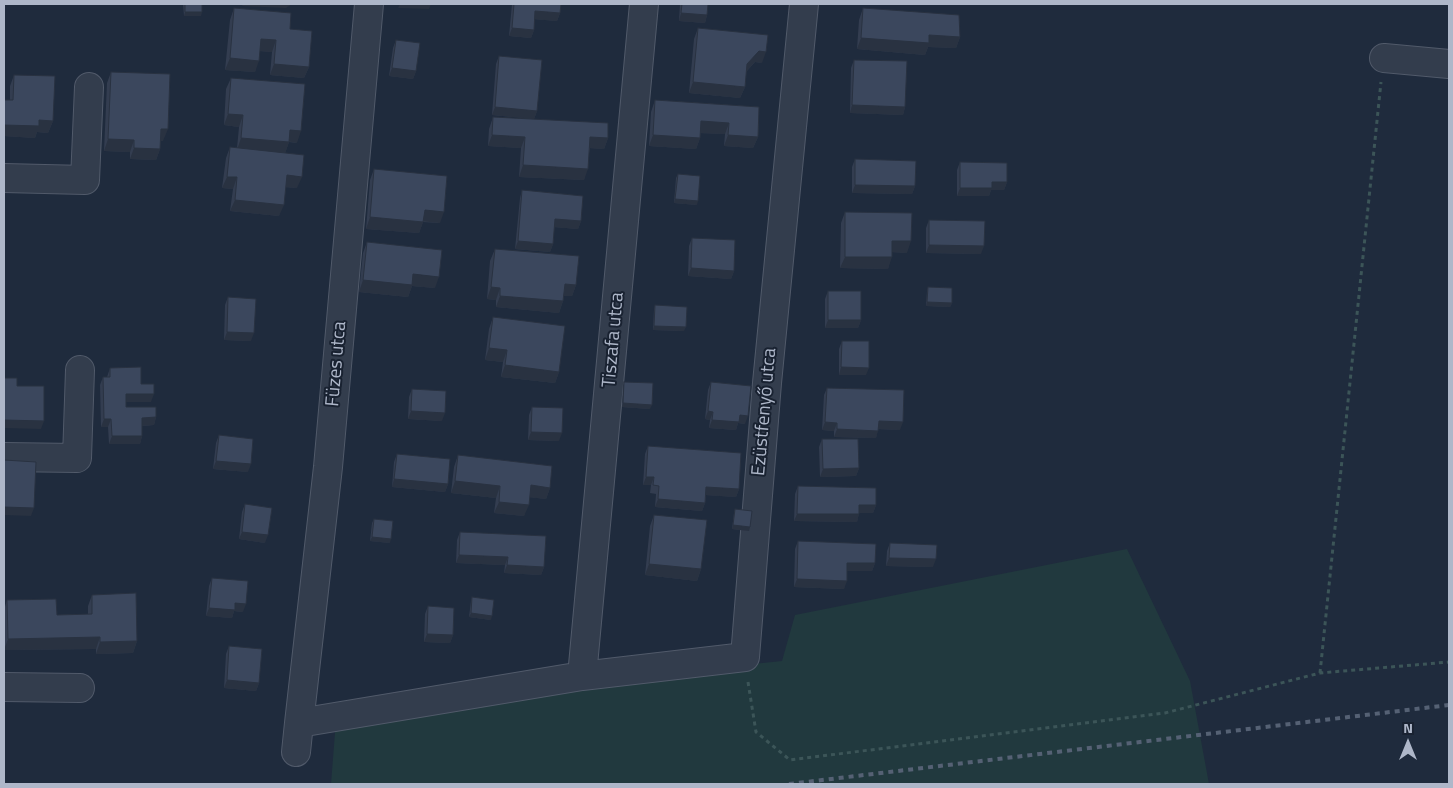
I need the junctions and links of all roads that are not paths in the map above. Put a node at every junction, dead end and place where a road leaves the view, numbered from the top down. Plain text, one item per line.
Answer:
1 (369, 4) edge
2 (644, 4) edge
3 (804, 4) edge
4 (1384, 58) road end
5 (1449, 64) edge
6 (89, 87) dead end
7 (4, 178) edge
8 (80, 370) dead end
9 (4, 457) edge
10 (582, 676) junction
11 (4, 687) edge
12 (80, 688) dead end
13 (299, 723) junction
14 (296, 752) dead end

1 - 13 street, Füzes utca
2 - 10 street, Tiszafa utca
3 - 10 street, Ezüstfenyő utca
4 - 5 street
6 - 7 street
8 - 9 street
10 - 13 street
11 - 12 street
13 - 14 street, Füzes utca

